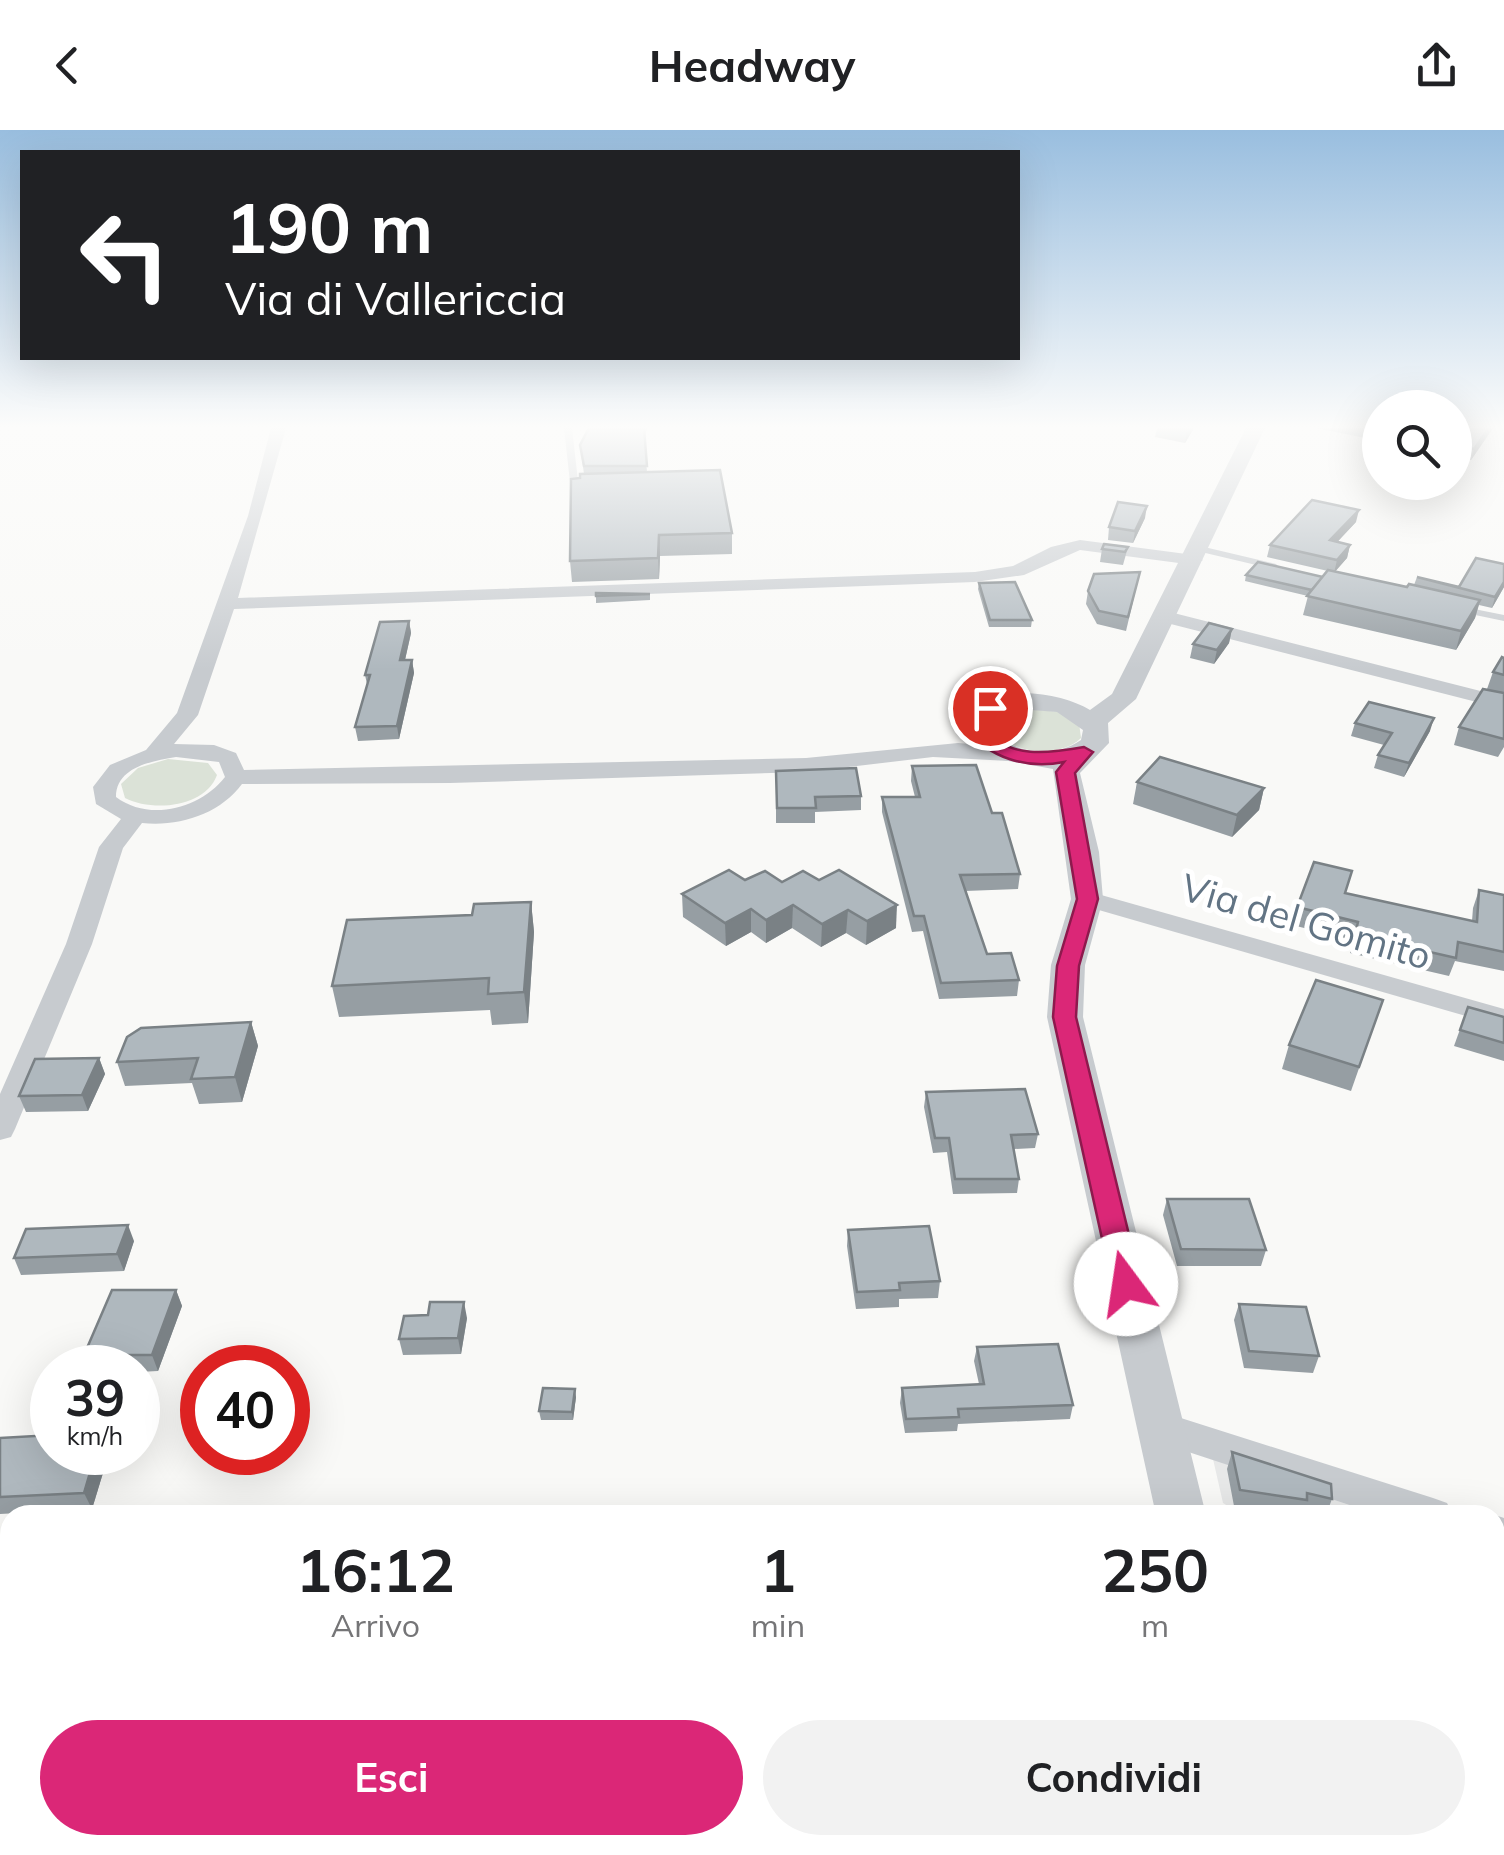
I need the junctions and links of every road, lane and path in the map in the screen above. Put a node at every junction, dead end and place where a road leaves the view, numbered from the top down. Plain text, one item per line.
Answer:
1 (258, 508) edge
2 (1219, 508) edge
3 (1197, 555) junction
4 (1292, 570) edge
5 (224, 604) junction
6 (1438, 604) edge
7 (1162, 616) junction
8 (1504, 618) edge
9 (1129, 687) junction
10 (1504, 703) edge
11 (1064, 705) junction
12 (187, 715) junction
13 (979, 718) junction
14 (1092, 721) junction
15 (196, 750) junction
16 (928, 750) junction
17 (1084, 752) junction
18 (154, 754) junction
19 (1009, 754) junction
20 (236, 777) junction
21 (1069, 803) junction
22 (136, 816) junction
23 (1087, 899) junction
24 (1504, 1018) edge
25 (0, 1129) edge
26 (1162, 1428) junction
27 (1179, 1505) edge
28 (1402, 1505) edge

1 - 5 street
2 - 3 street
3 - 4 lane
3 - 5 street
3 - 7 street
5 - 12 street
6 - 8 lane
7 - 9 street
7 - 10 street
9 - 11 street
9 - 14 street
11 - 13 street
11 - 14 street
12 - 15 street
12 - 18 street
13 - 16 street
13 - 19 street
14 - 17 street
15 - 18 street
15 - 20 street
16 - 19 street
16 - 20 street
17 - 19 street
17 - 21 street
18 - 22 street
19 - 21 street
20 - 22 street
21 - 23 street
22 - 25 street
23 - 24 street, Via del Gomito
23 - 26 street
26 - 27 street
26 - 28 street

